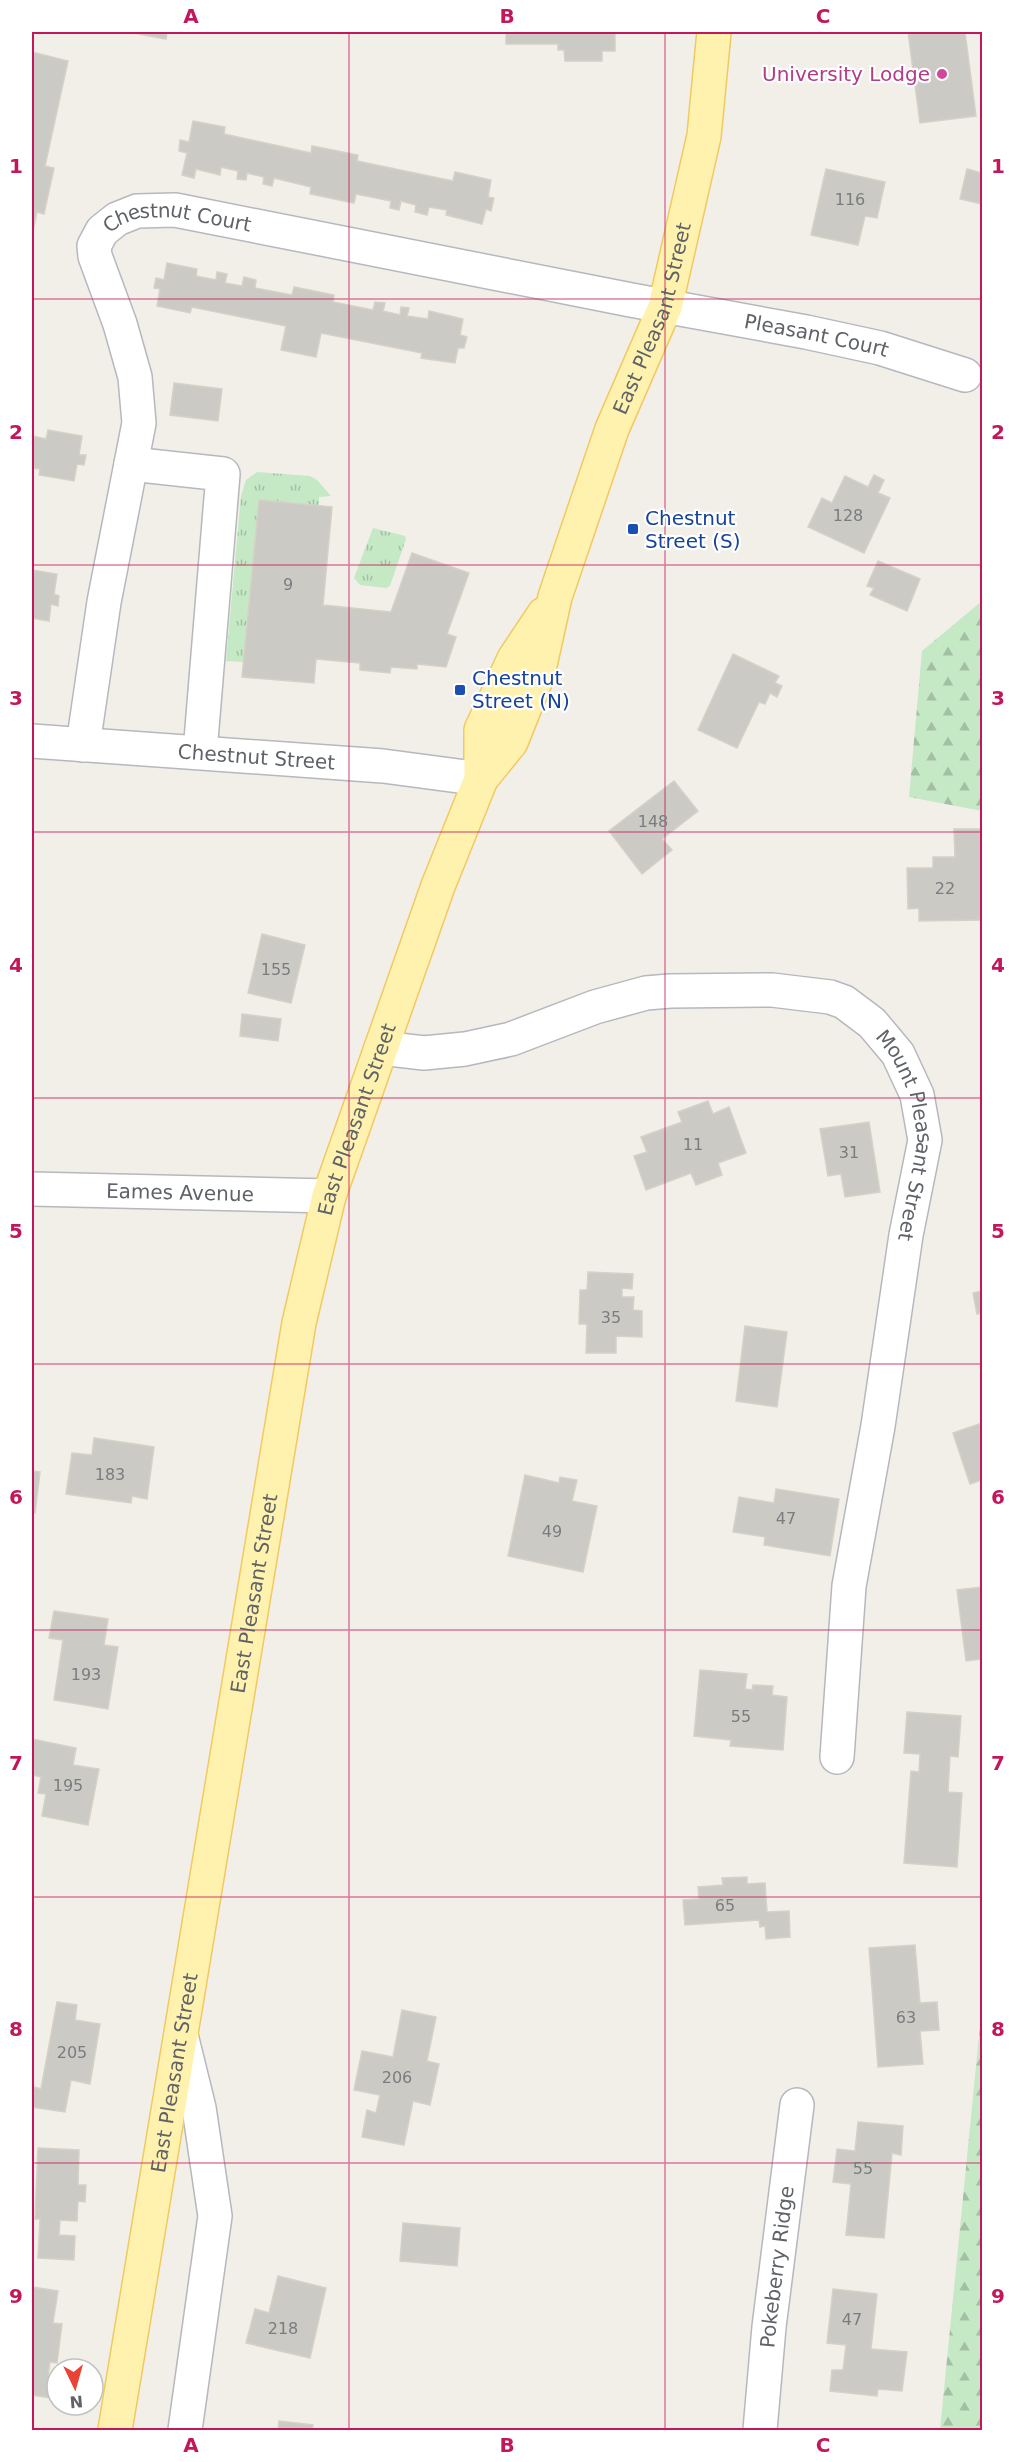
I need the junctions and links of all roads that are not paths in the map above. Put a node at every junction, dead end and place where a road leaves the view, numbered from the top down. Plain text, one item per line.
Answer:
1 (714, 32) edge
2 (665, 307) junction
3 (965, 375) dead end
4 (131, 464) junction
5 (32, 741) edge
6 (83, 745) junction
7 (200, 752) junction
8 (481, 779) junction
9 (381, 1048) junction
10 (32, 1188) edge
11 (329, 1196) junction
12 (837, 1757) dead end
13 (181, 2035) junction
14 (797, 2105) dead end
15 (115, 2430) edge
16 (185, 2430) edge
17 (760, 2430) edge

1 - 2 main road, East Pleasant Street
2 - 3 street, Pleasant Court
2 - 4 street, Chestnut Court
2 - 8 main road, East Pleasant Street
4 - 6 street, Chestnut Court
4 - 7 street
5 - 6 street, Chestnut Street
6 - 7 street, Chestnut Street
7 - 8 street, Chestnut Street
8 - 9 main road, East Pleasant Street
9 - 11 main road, East Pleasant Street
9 - 12 street, Mount Pleasant Street
10 - 11 street, Eames Avenue
11 - 13 main road, East Pleasant Street
13 - 15 main road, East Pleasant Street
13 - 16 street
14 - 17 street, Pokeberry Ridge

